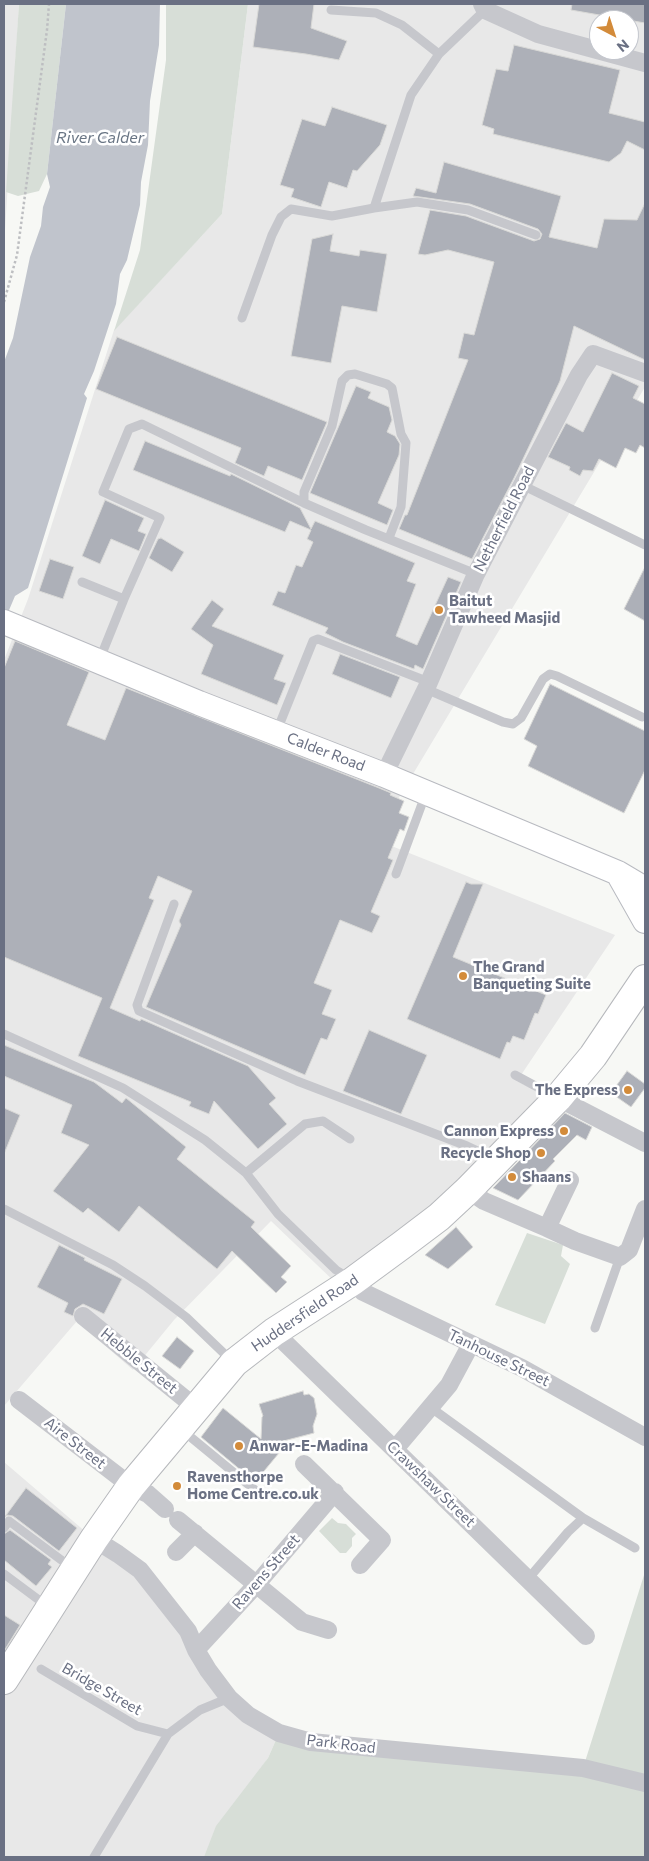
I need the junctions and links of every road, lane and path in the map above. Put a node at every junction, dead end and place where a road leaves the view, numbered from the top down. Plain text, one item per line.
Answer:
1 (49, 4) edge
2 (484, 7) edge
3 (331, 10) dead end
4 (439, 54) junction
5 (645, 64) edge
6 (374, 208) junction
7 (536, 235) dead end
8 (4, 302) edge
9 (242, 318) dead end
10 (645, 373) edge
11 (522, 485) junction
12 (304, 503) junction
13 (389, 538) junction
14 (645, 545) edge
15 (476, 574) junction
16 (82, 582) dead end
17 (124, 598) junction
18 (4, 622) edge
19 (99, 661) junction
20 (427, 685) junction
21 (642, 717) dead end
22 (276, 733) junction
23 (384, 775) junction
24 (426, 792) junction
25 (618, 873) junction
26 (396, 874) dead end
27 (645, 889) edge
28 (174, 904) dead end
29 (645, 921) edge
30 (645, 978) edge
31 (4, 1034) edge
32 (515, 1075) dead end
33 (558, 1098) junction
34 (350, 1140) dead end
35 (645, 1143) edge
36 (495, 1163) junction
37 (246, 1174) junction
38 (570, 1180) dead end
39 (468, 1190) junction
40 (4, 1209) edge
41 (645, 1209) edge
42 (547, 1228) junction
43 (620, 1258) junction
44 (353, 1280) junction
45 (83, 1316) dead end
46 (596, 1328) dead end
47 (274, 1332) junction
48 (471, 1344) junction
49 (234, 1362) junction
50 (19, 1400) dead end
51 (430, 1407) junction
52 (187, 1418) junction
53 (645, 1437) edge
54 (394, 1448) junction
55 (304, 1464) dead end
56 (131, 1486) junction
57 (255, 1490) dead end
58 (335, 1492) junction
59 (583, 1518) junction
60 (4, 1528) edge
61 (195, 1533) junction
62 (94, 1539) junction
63 (635, 1548) dead end
64 (176, 1552) dead end
65 (360, 1565) dead end
66 (74, 1569) junction
67 (4, 1574) edge
68 (528, 1579) junction
69 (256, 1585) junction
70 (49, 1608) junction
71 (328, 1630) dead end
72 (586, 1636) dead end
73 (196, 1650) junction
74 (41, 1669) dead end
75 (4, 1680) edge
76 (230, 1698) junction
77 (168, 1734) junction
78 (645, 1783) edge
79 (94, 1857) edge

1 - 8 path
2 - 4 lane
2 - 5 street
3 - 4 lane
4 - 6 lane
6 - 7 lane
6 - 9 lane
10 - 11 street, Netherfield Road
11 - 14 lane
11 - 15 street, Netherfield Road
12 - 13 lane
12 - 13 lane
12 - 17 lane
13 - 15 lane
15 - 20 street, Netherfield Road
16 - 17 lane
17 - 19 lane
18 - 19 street, Calder Road
19 - 22 street, Calder Road
20 - 21 lane
20 - 22 lane
20 - 23 street, Netherfield Road
22 - 23 street, Calder Road
23 - 24 street, Calder Road
24 - 25 street, Calder Road
24 - 26 lane
25 - 27 street, Calder Road
25 - 29 street
28 - 36 lane
30 - 33 highway, Huddersfield Road
31 - 37 lane
32 - 33 lane
33 - 35 street
33 - 36 highway, Huddersfield Road
34 - 37 lane
36 - 39 highway, Huddersfield Road
37 - 44 lane
38 - 42 street
39 - 42 street
39 - 44 highway, Huddersfield Road
40 - 49 lane
41 - 43 street
42 - 43 street
43 - 46 lane
44 - 47 highway, Huddersfield Road
44 - 48 street, Tanhouse Street
45 - 52 street, Hebble Street
47 - 49 highway, Huddersfield Road
47 - 54 street, Crawshaw Street
48 - 51 street
48 - 53 street, Tanhouse Street
49 - 52 highway, Huddersfield Road
50 - 56 street, Aire Street
51 - 54 street
51 - 59 lane
52 - 56 highway, Huddersfield Road
52 - 57 lane
54 - 68 street, Crawshaw Street
55 - 58 street
56 - 61 street, Aire Street
56 - 62 highway, Huddersfield Road
58 - 65 street
58 - 69 street, Ravens Street
59 - 63 lane
59 - 68 lane
60 - 66 lane
61 - 64 street
61 - 69 street, Aire Street
62 - 66 highway, Huddersfield Road
62 - 73 street, Park Road
66 - 70 highway, Huddersfield Road
67 - 70 lane
68 - 72 street, Crawshaw Street
69 - 71 street, Aire Street
69 - 73 street, Ravens Street
70 - 75 highway, Huddersfield Road
73 - 76 street, Park Road
74 - 77 lane, Bridge Street
76 - 77 lane
76 - 78 street, Park Road
77 - 79 lane

